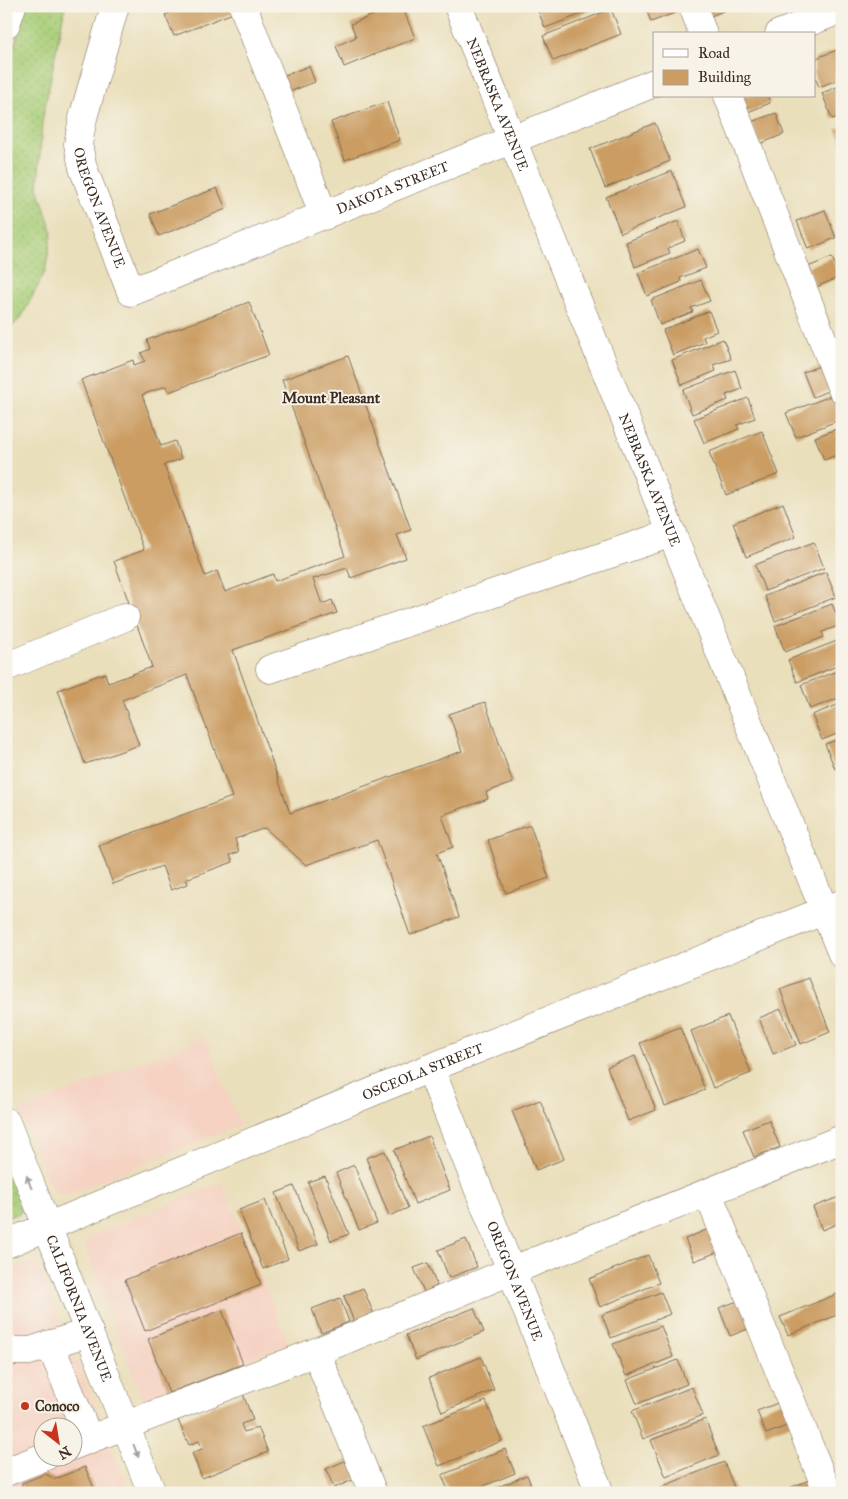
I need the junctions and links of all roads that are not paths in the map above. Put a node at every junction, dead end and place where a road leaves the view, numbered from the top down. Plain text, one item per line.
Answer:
1 (12, 6) edge
2 (115, 6) edge
3 (243, 6) edge
4 (458, 6) edge
5 (693, 6) edge
6 (842, 9) edge
7 (6, 24) edge
8 (702, 32) edge
9 (784, 32) edge
10 (653, 83) edge
11 (729, 98) edge
12 (512, 140) junction
13 (324, 216) junction
14 (132, 292) joint
15 (842, 389) edge
16 (672, 533) junction
17 (125, 617) dead end
18 (6, 667) edge
19 (270, 669) dead end
20 (833, 907) edge
21 (842, 954) edge
22 (430, 1068) junction
23 (6, 1122) edge
24 (842, 1139) edge
25 (708, 1193) junction
26 (47, 1227) junction
27 (6, 1244) edge
28 (511, 1271) junction
29 (89, 1332) junction
30 (50, 1344) junction
31 (6, 1351) edge
32 (316, 1352) junction
33 (73, 1416) edge
34 (126, 1425) junction
35 (82, 1443) edge
36 (32, 1462) edge
37 (6, 1472) edge
38 (152, 1493) edge
39 (373, 1493) edge
40 (600, 1493) edge
41 (828, 1493) edge

1 - 7 main road
2 - 14 main road, OREGON AVENUE
3 - 13 main road
4 - 12 main road, NEBRASKA AVENUE
5 - 8 main road
6 - 9 main road
10 - 12 main road, DAKOTA STREET
11 - 15 main road
12 - 13 main road, DAKOTA STREET
12 - 16 main road, NEBRASKA AVENUE
13 - 14 main road, DAKOTA STREET
16 - 19 main road
16 - 20 main road, NEBRASKA AVENUE
17 - 18 main road
20 - 21 main road, NEBRASKA AVENUE
20 - 22 main road, OSCEOLA STREET
22 - 26 main road, OSCEOLA STREET
22 - 28 main road, OREGON AVENUE
26 -> 23 main road, CALIFORNIA AVENUE
24 - 25 main road
25 - 28 main road
25 - 41 main road
26 - 27 main road, OSCEOLA STREET
26 - 29 main road, CALIFORNIA AVENUE
28 - 32 main road
28 - 40 main road, OREGON AVENUE
29 - 30 main road
29 - 34 main road, CALIFORNIA AVENUE
30 - 31 main road
30 - 33 main road
32 - 34 main road
32 - 39 main road
34 - 35 main road
34 -> 38 main road, CALIFORNIA AVENUE
36 - 37 main road

